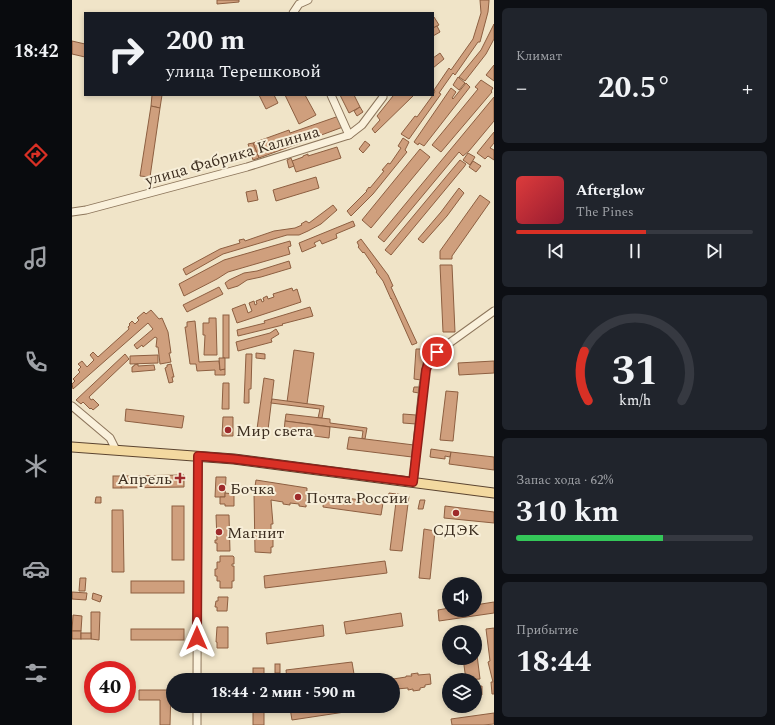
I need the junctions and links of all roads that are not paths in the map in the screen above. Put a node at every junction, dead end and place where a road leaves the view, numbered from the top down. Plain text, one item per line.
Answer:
1 (308, 0) edge
2 (294, 12) edge
3 (331, 96) edge
4 (382, 97) dead end
5 (349, 135) junction
6 (72, 212) edge
7 (494, 311) edge
8 (72, 406) edge
9 (72, 447) edge
10 (116, 450) junction
11 (198, 456) junction
12 (413, 482) junction
13 (494, 493) edge
14 (197, 673) edge
15 (197, 713) edge
16 (197, 725) edge

1 - 2 street
3 - 5 street
4 - 5 street, улица Фабрика Калиниа
5 - 6 street, улица Фабрика Калиниа
7 - 12 street
8 - 10 street
9 - 10 main road
10 - 11 main road
11 - 12 main road
11 - 14 street
12 - 13 main road
15 - 16 street

